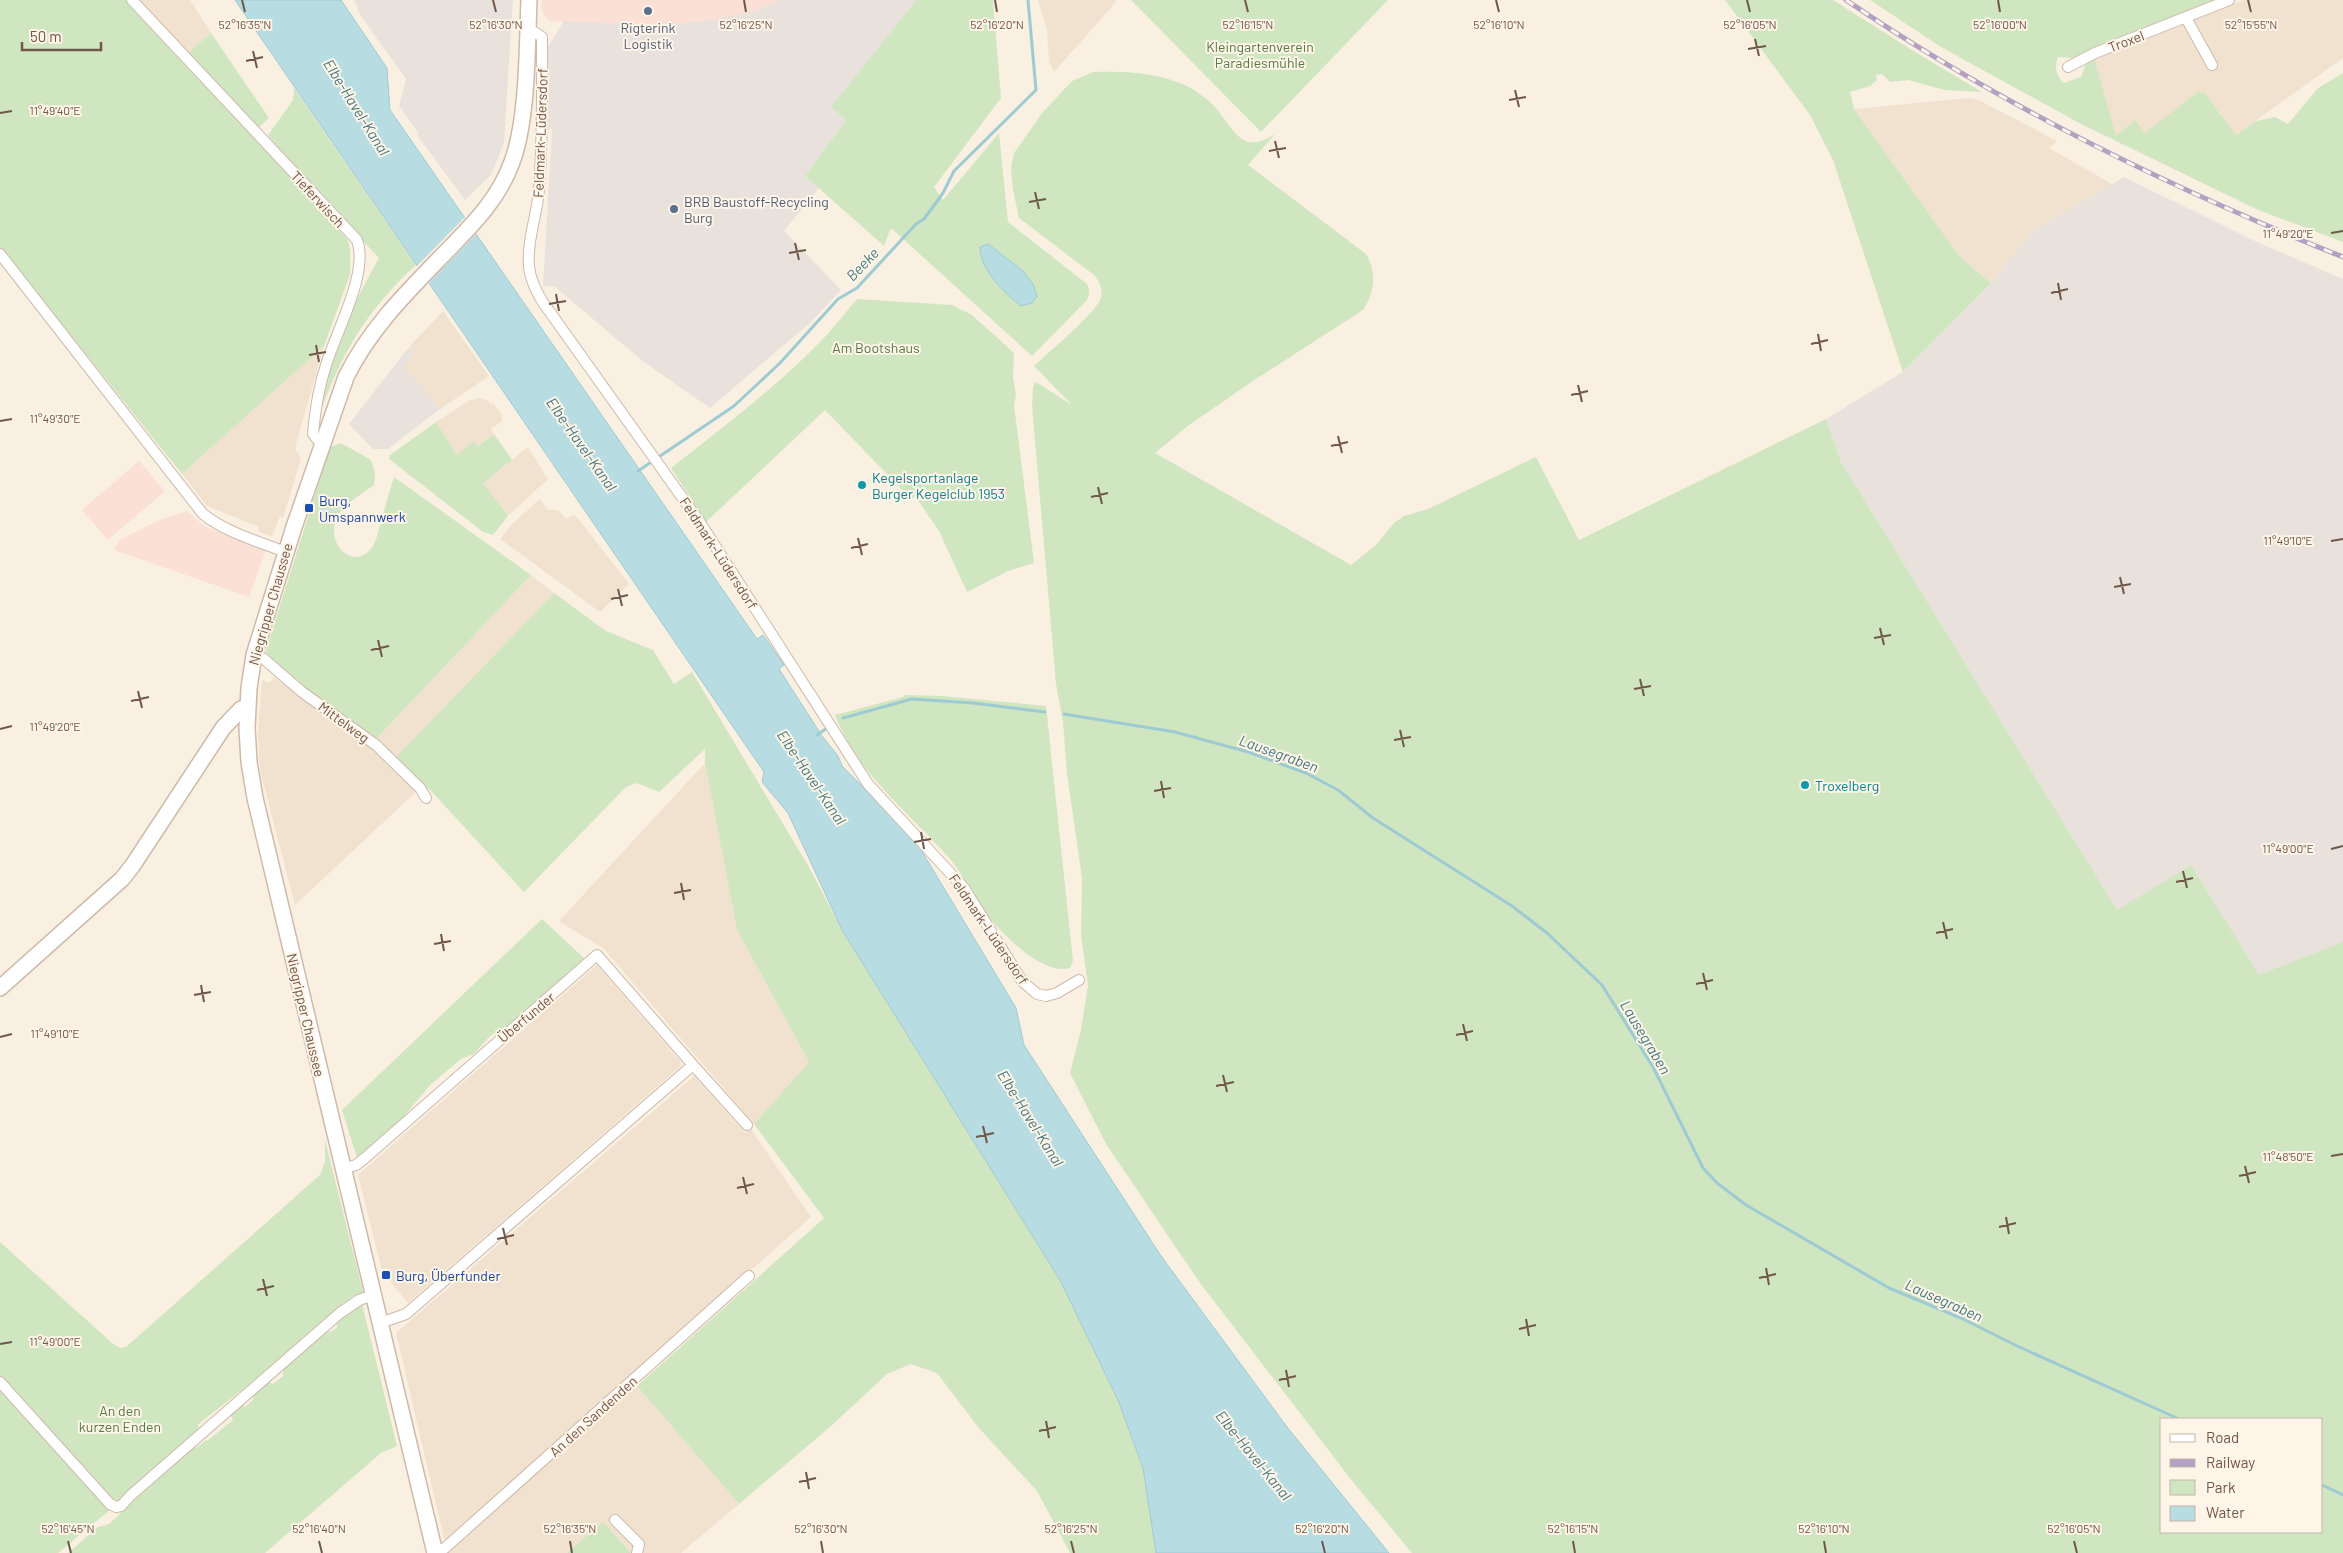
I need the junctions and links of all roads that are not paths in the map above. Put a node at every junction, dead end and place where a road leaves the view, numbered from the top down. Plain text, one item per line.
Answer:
1 (132, 0) edge
2 (529, 0) edge
3 (2229, 0) edge
4 (2186, 18) junction
5 (528, 28) junction
6 (2212, 65) dead end
7 (2068, 67) dead end
8 (0, 254) edge
9 (321, 444) junction
10 (285, 552) junction
11 (254, 655) junction
12 (248, 707) junction
13 (426, 798) dead end
14 (1079, 980) dead end
15 (0, 988) edge
16 (693, 1065) junction
17 (747, 1126) dead end
18 (342, 1169) junction
19 (749, 1276) dead end
20 (373, 1295) junction
21 (380, 1323) junction
22 (0, 1382) edge
23 (614, 1520) dead end
24 (434, 1552) edge
25 (637, 1553) edge

1 - 9 street, Tieferwisch
2 - 5 main road, Niegripper Chaussee
3 - 4 street, Troxel
4 - 6 street
4 - 7 street, Troxel
5 - 9 main road, Niegripper Chaussee
5 - 14 street, Feldmark-Lüdersdorf
8 - 10 street
9 - 10 main road, Niegripper Chaussee
10 - 11 main road, Niegripper Chaussee
11 - 12 main road, Niegripper Chaussee
11 - 13 street, Mittelweg
12 - 15 main road
12 - 18 main road, Niegripper Chaussee
16 - 17 street, Überfunder
16 - 18 street, Überfunder
16 - 21 street
18 - 20 main road, Niegripper Chaussee
19 - 24 street, An den Sandenden
20 - 21 main road, Niegripper Chaussee
20 - 22 street
21 - 24 main road, Niegripper Chaussee
23 - 25 street

